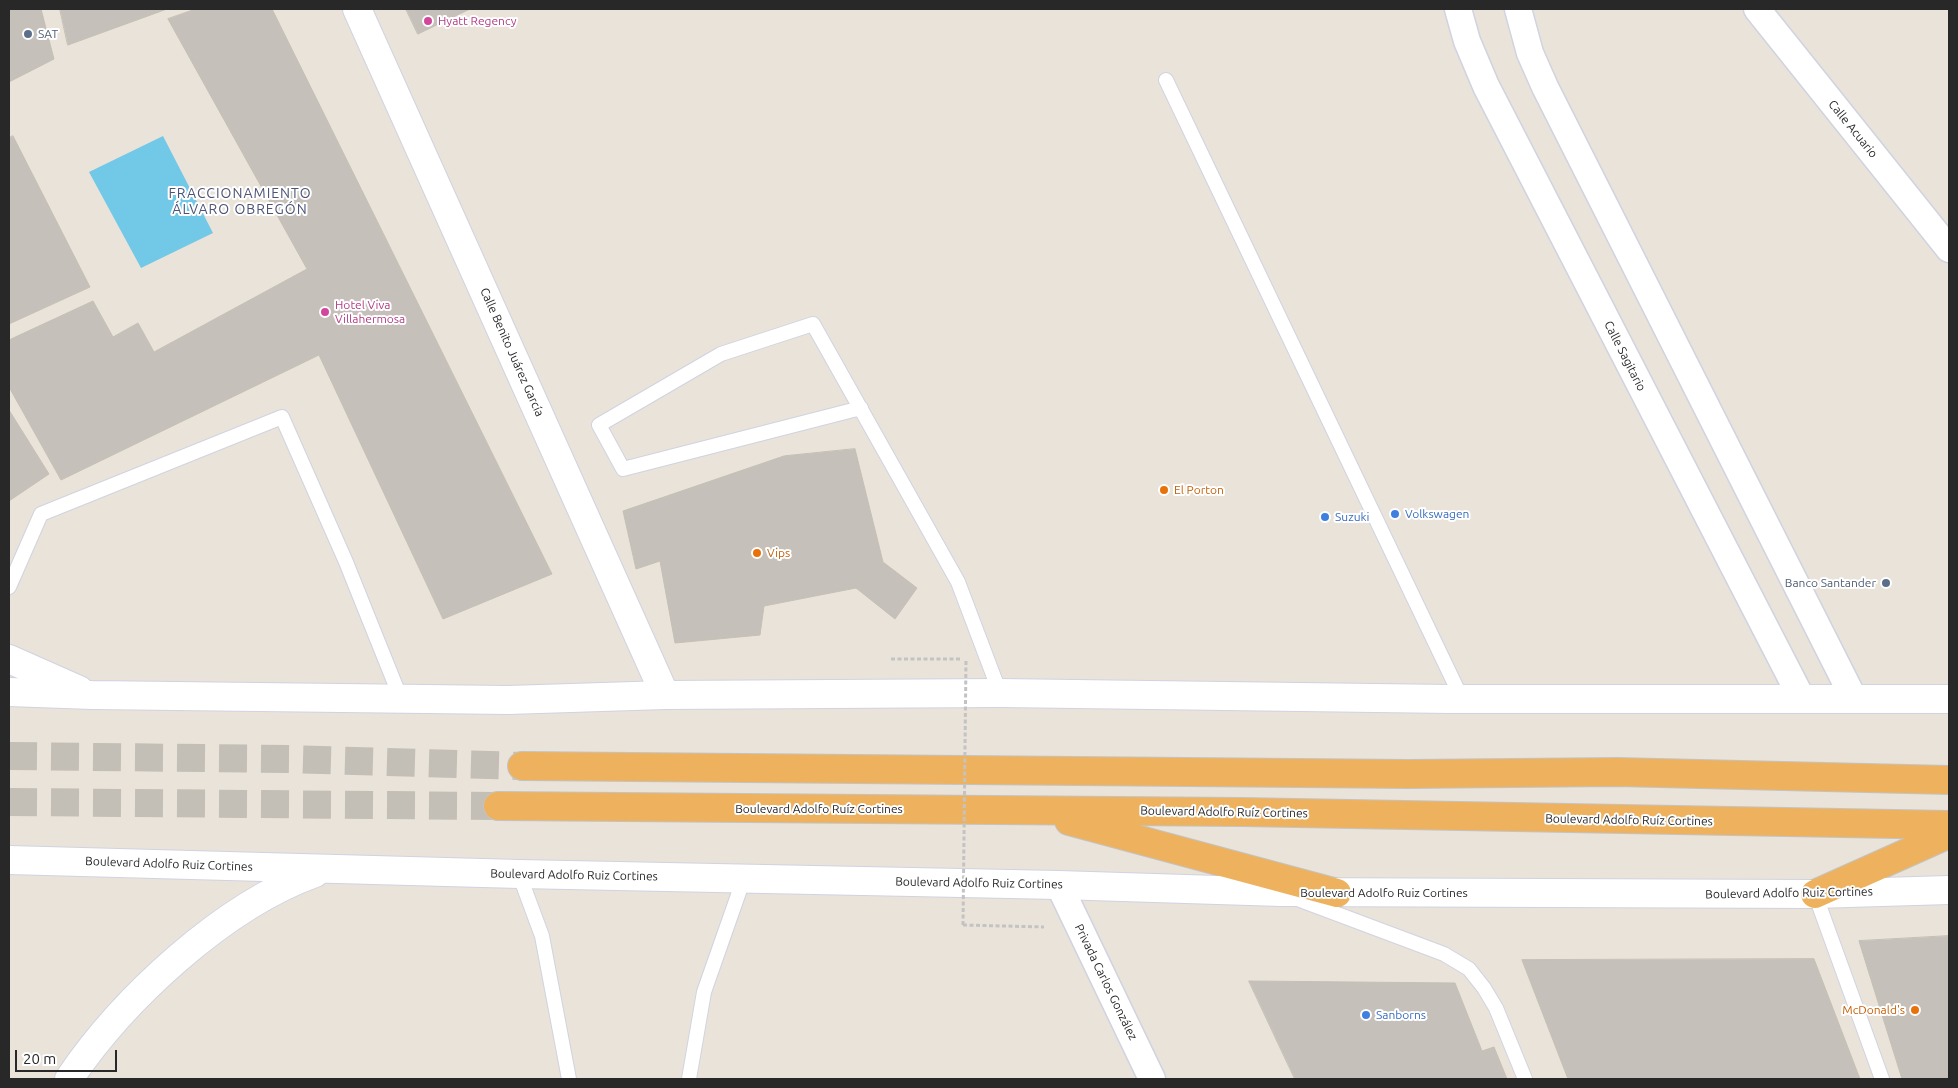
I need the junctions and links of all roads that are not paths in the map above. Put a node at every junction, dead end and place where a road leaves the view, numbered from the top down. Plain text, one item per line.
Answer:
1 (357, 9) edge
2 (1458, 9) edge
3 (1518, 9) edge
4 (1757, 9) edge
5 (1166, 80) dead end
6 (1949, 249) edge
7 (861, 408) junction
8 (9, 587) edge
9 (9, 659) edge
10 (9, 692) edge
11 (1000, 693) junction
12 (92, 695) junction
13 (665, 696) junction
14 (1853, 697) junction
15 (401, 699) junction
16 (1462, 699) junction
17 (1802, 699) junction
18 (1949, 699) edge
19 (522, 766) tunnel mouth
20 (1949, 780) edge
21 (498, 806) tunnel mouth
22 (1032, 811) junction
23 (1949, 825) edge
24 (1949, 834) edge
25 (9, 860) edge
26 (326, 869) junction
27 (519, 874) junction
28 (744, 878) junction
29 (1059, 885) junction
30 (1949, 890) edge
31 (1281, 892) junction
32 (1337, 893) junction
33 (1815, 894) junction
34 (69, 1079) edge
35 (569, 1079) edge
36 (689, 1079) edge
37 (1152, 1079) edge
38 (1525, 1079) edge
39 (1882, 1079) edge

1 - 13 main road, Calle Benito Juárez García
2 - 17 street, Calle Sagitario
3 - 14 street
4 - 6 street, Calle Acuario
5 - 16 lane
7 - 7 lane
7 - 11 lane
8 - 15 lane
9 - 12 main road
10 - 12 main road
11 - 13 main road
11 - 16 main road
12 - 15 main road
13 - 15 main road
14 - 17 main road
14 - 18 main road
16 - 17 main road
19 - 20 highway
21 - 22 highway, Boulevard Adolfo Ruíz Cortines
22 - 23 highway, Boulevard Adolfo Ruíz Cortines
22 - 32 highway
24 - 33 highway
25 - 26 main road, Boulevard Adolfo Ruiz Cortines
26 - 27 main road, Boulevard Adolfo Ruiz Cortines
26 - 34 main road
27 - 28 main road, Boulevard Adolfo Ruiz Cortines
27 - 35 lane
28 - 29 main road, Boulevard Adolfo Ruiz Cortines
28 - 36 lane
29 - 31 main road, Boulevard Adolfo Ruiz Cortines
29 - 37 street, Privada Carlos González
30 - 33 main road, Boulevard Adolfo Ruiz Cortines
31 - 32 main road, Boulevard Adolfo Ruiz Cortines
31 - 38 lane
32 - 33 main road, Boulevard Adolfo Ruiz Cortines
33 - 39 lane

